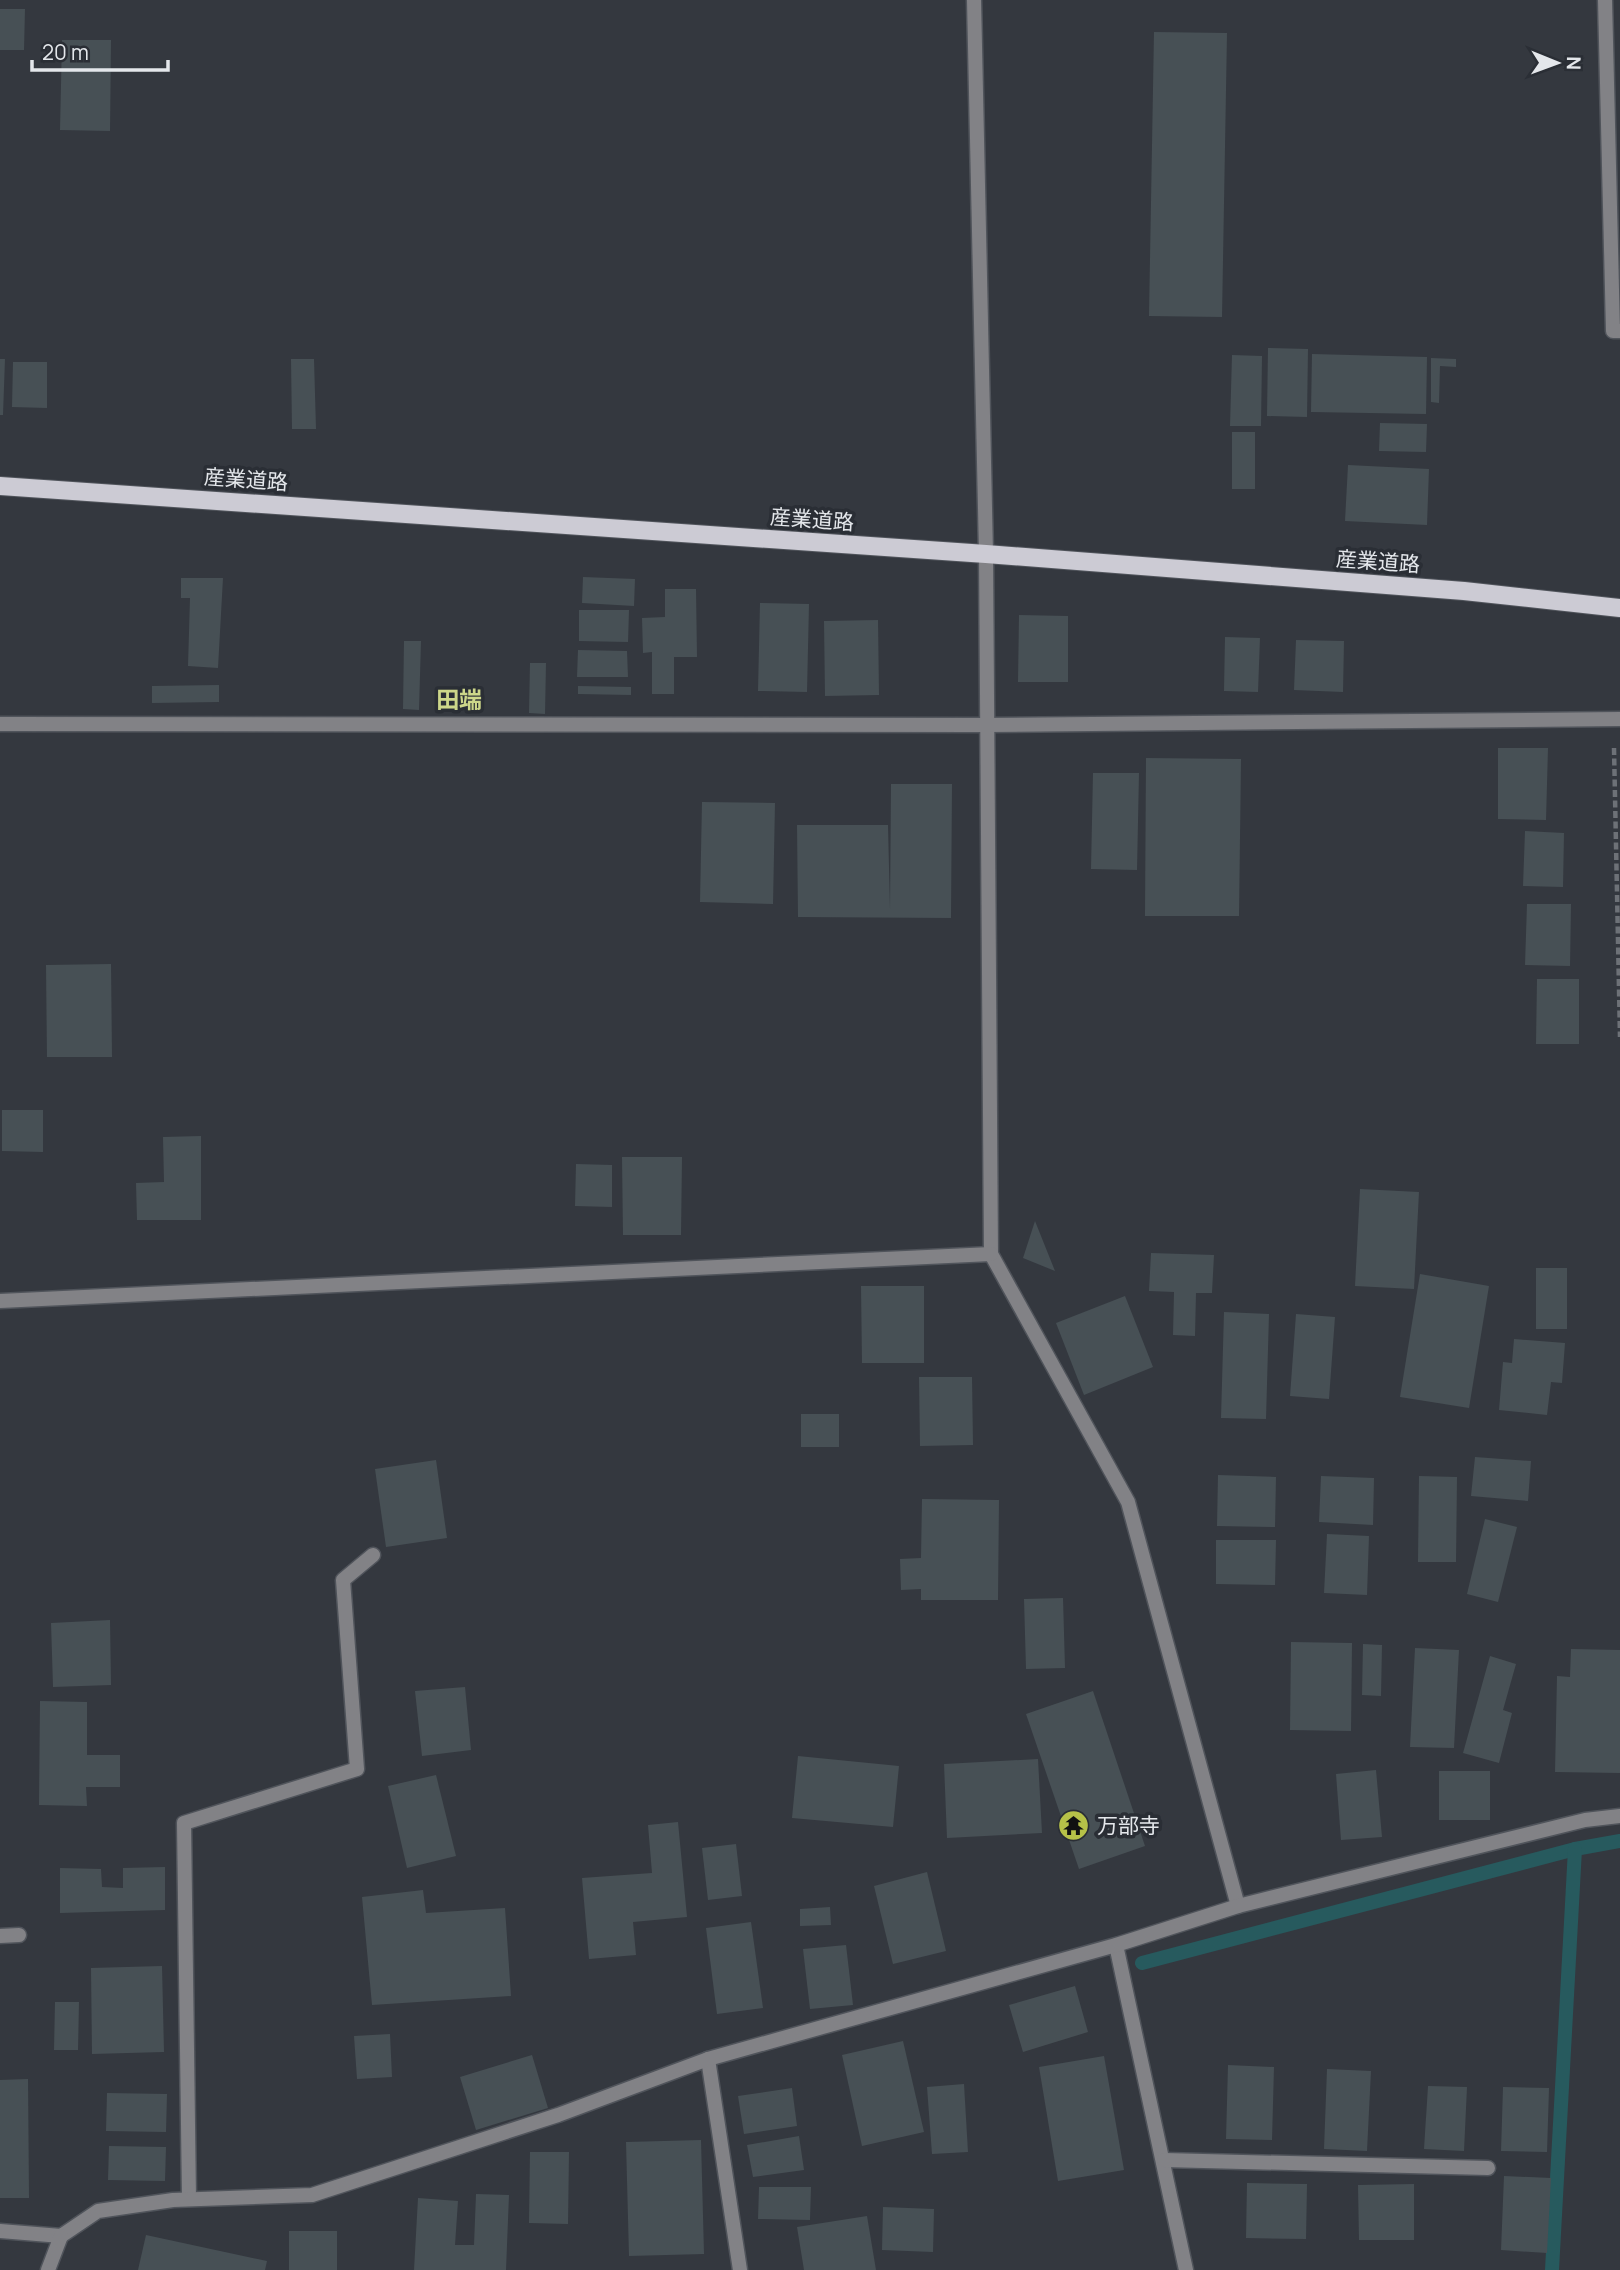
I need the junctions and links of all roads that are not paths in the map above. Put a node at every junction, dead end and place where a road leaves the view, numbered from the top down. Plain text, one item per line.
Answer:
1 (974, 0) edge
2 (1605, 0) edge
3 (1620, 331) edge
4 (0, 486) edge
5 (986, 554) junction
6 (1620, 608) edge
7 (1617, 719) edge
8 (0, 724) edge
9 (986, 725) junction
10 (991, 1254) junction
11 (0, 1301) edge
12 (373, 1555) dead end
13 (1620, 1815) edge
14 (1238, 1906) junction
15 (19, 1935) dead end
16 (0, 1936) edge
17 (1116, 1945) junction
18 (708, 2059) junction
19 (1164, 2160) junction
20 (1488, 2168) dead end
21 (189, 2199) junction
22 (0, 2231) edge
23 (61, 2236) junction
24 (48, 2270) edge
25 (740, 2270) edge
26 (1186, 2270) edge

1 - 5 street
2 - 3 street
4 - 5 main road, 産業道路
5 - 6 main road, 産業道路
5 - 9 street
7 - 9 street
8 - 9 street
9 - 10 street
10 - 11 street
10 - 14 street
12 - 21 street
13 - 14 street
14 - 17 street
15 - 16 street
17 - 18 street
17 - 19 street
18 - 21 street
18 - 25 street
19 - 20 street
19 - 26 street
21 - 23 street
22 - 23 street
23 - 24 street

